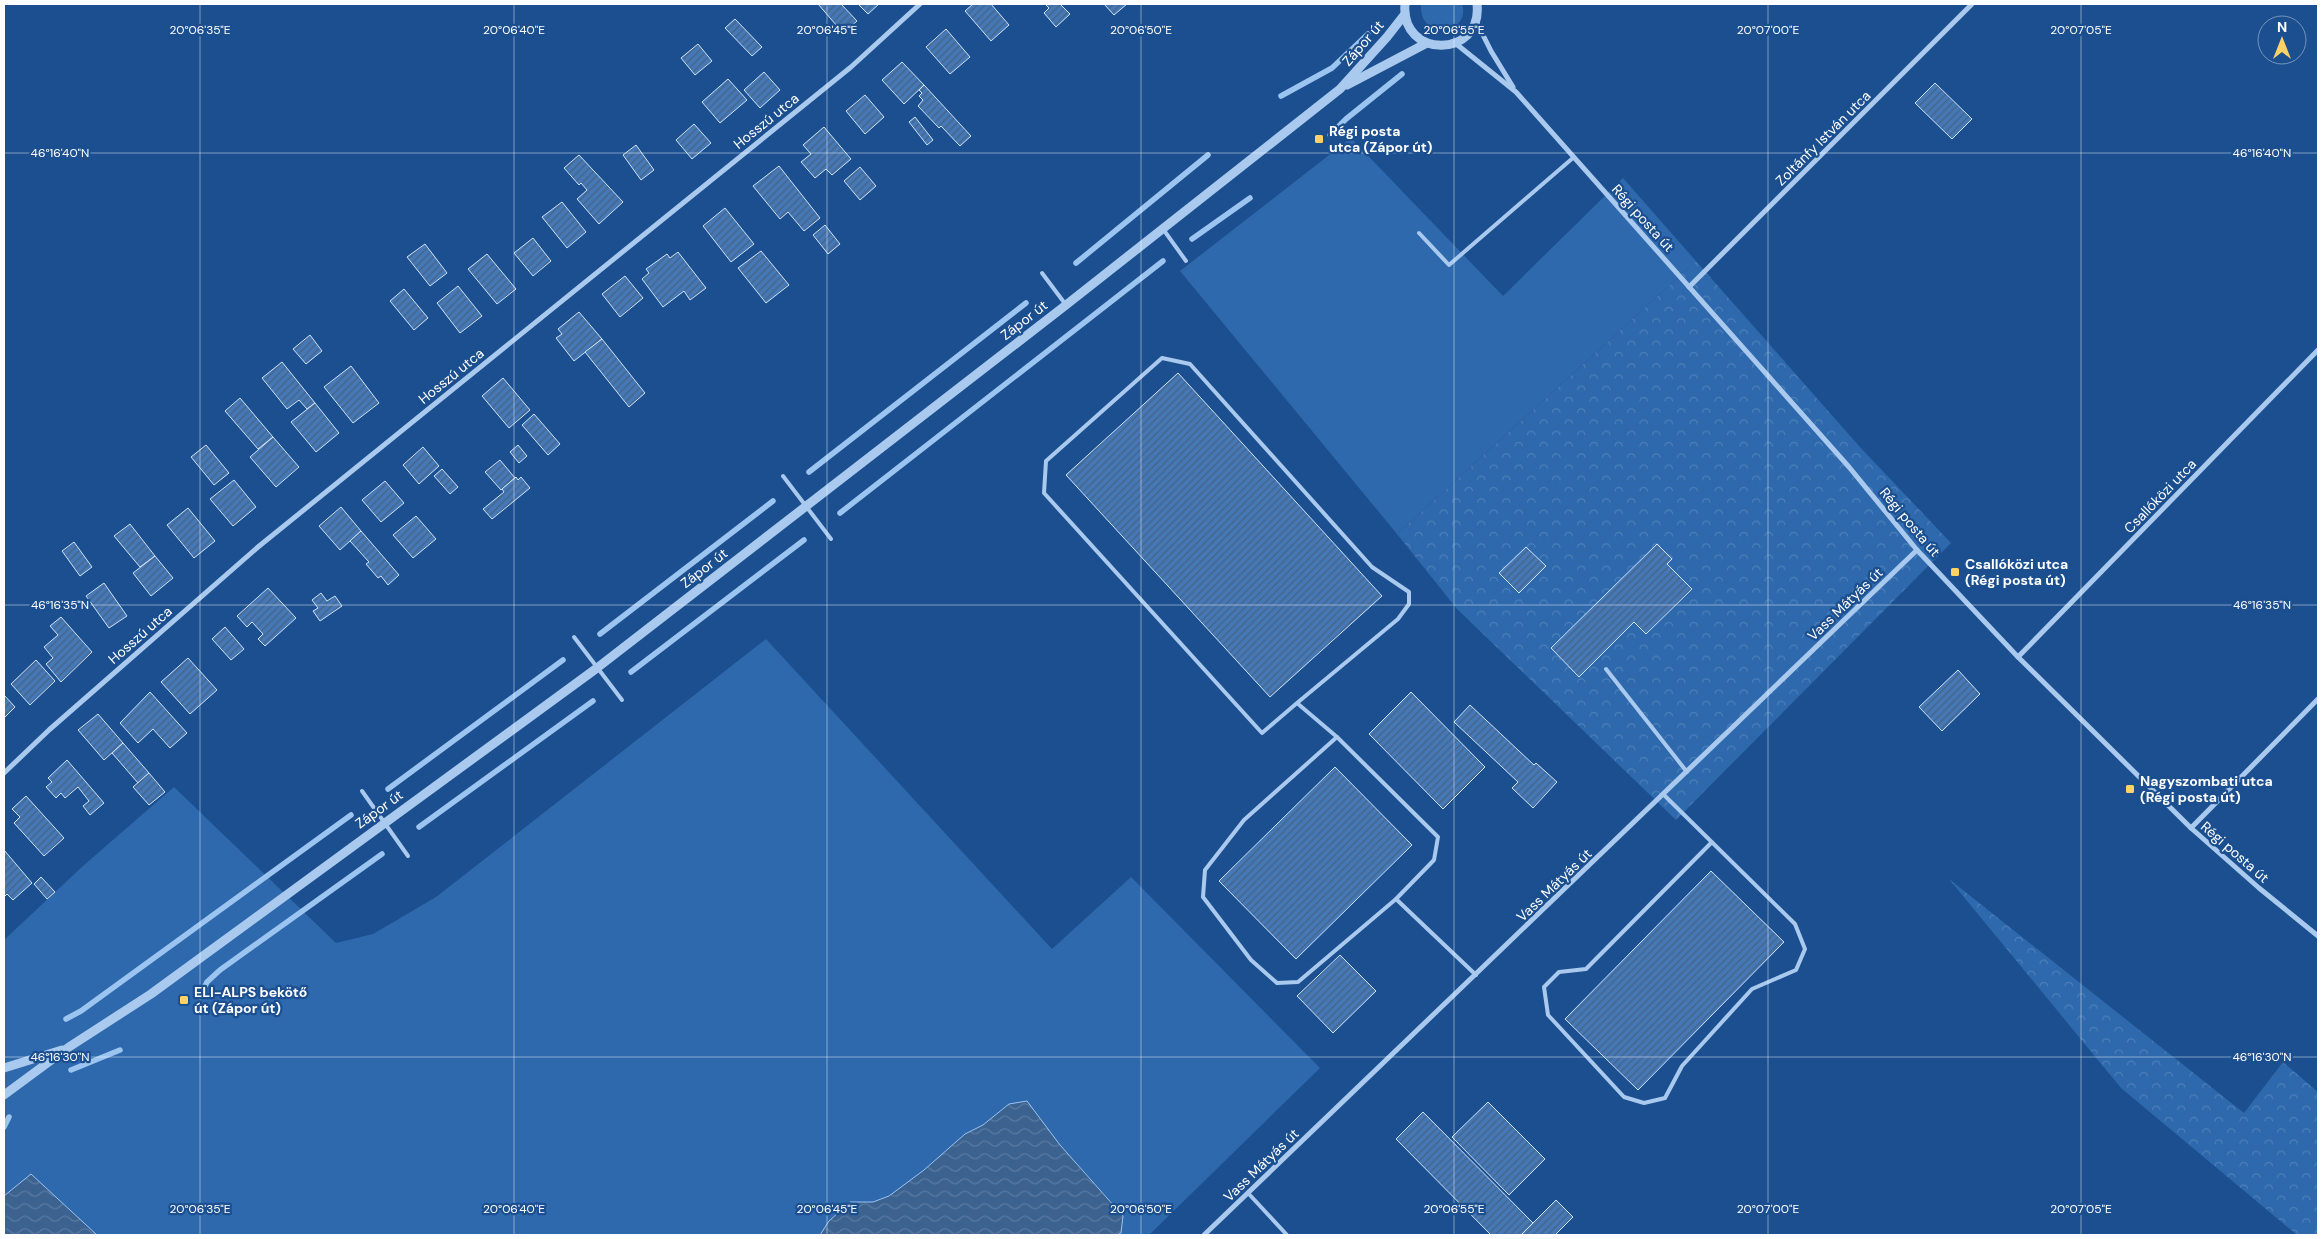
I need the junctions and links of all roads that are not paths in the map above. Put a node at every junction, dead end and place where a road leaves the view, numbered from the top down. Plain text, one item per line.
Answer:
1 (920, 4) edge
2 (1405, 4) edge
3 (1477, 4) edge
4 (1972, 4) edge
5 (1405, 14) junction
6 (1476, 21) junction
7 (1427, 43) junction
8 (1455, 44) junction
9 (1340, 89) junction
10 (1516, 92) junction
11 (1574, 157) junction
12 (1163, 229) junction
13 (1419, 233) dead end
14 (1186, 261) dead end
15 (1042, 273) dead end
16 (1689, 287) junction
17 (1066, 305) junction
18 (2318, 350) edge
19 (783, 476) dead end
20 (806, 506) junction
21 (831, 539) dead end
22 (1917, 550) junction
23 (574, 637) dead end
24 (2018, 657) junction
25 (597, 668) junction
26 (1606, 669) dead end
27 (622, 700) dead end
28 (2318, 700) edge
29 (1298, 703) junction
30 (1337, 737) junction
31 (1687, 772) junction
32 (4, 773) edge
33 (362, 791) dead end
34 (1664, 794) junction
35 (383, 822) junction
36 (2191, 828) junction
37 (1712, 842) junction
38 (408, 856) dead end
39 (1396, 899) junction
40 (2318, 936) edge
41 (1476, 975) junction
42 (69, 1048) junction
43 (4, 1068) edge
44 (4, 1095) edge
45 (1248, 1193) junction
46 (1204, 1235) edge
47 (1287, 1235) edge

1 - 32 street, Hosszú utca
2 - 5 street
3 - 6 street
4 - 16 street, Zoltánfy István utca
5 - 7 street
5 - 9 street, Zápor út
6 - 8 street
6 - 10 street, Régi posta út
7 - 8 street
7 - 9 street, Zápor út
8 - 10 street, Régi posta út
9 - 12 street, Zápor út
10 - 11 street, Régi posta út
11 - 13 lane
11 - 16 street, Régi posta út
12 - 14 lane
12 - 17 street, Zápor út
15 - 17 lane
16 - 22 street, Régi posta út
17 - 20 street, Zápor út
18 - 24 street, Csallóközi utca
19 - 20 lane
20 - 21 lane
20 - 25 street, Zápor út
22 - 24 street, Régi posta út
22 - 31 street, Vass Mátyás út
23 - 25 lane
24 - 36 street, Régi posta út
25 - 27 lane
25 - 35 street, Zápor út
26 - 31 lane
28 - 36 street
29 - 29 lane
29 - 30 lane
30 - 39 lane
30 - 39 lane
31 - 34 street, Vass Mátyás út
33 - 35 lane
34 - 37 lane
34 - 41 street, Vass Mátyás út
35 - 38 lane
35 - 42 street, Zápor út
36 - 40 street, Régi posta út
37 - 37 lane
39 - 41 lane
41 - 45 street, Vass Mátyás út
42 - 43 street, Zápor út
42 - 44 street, Zápor út
45 - 46 street, Vass Mátyás út
45 - 47 lane

